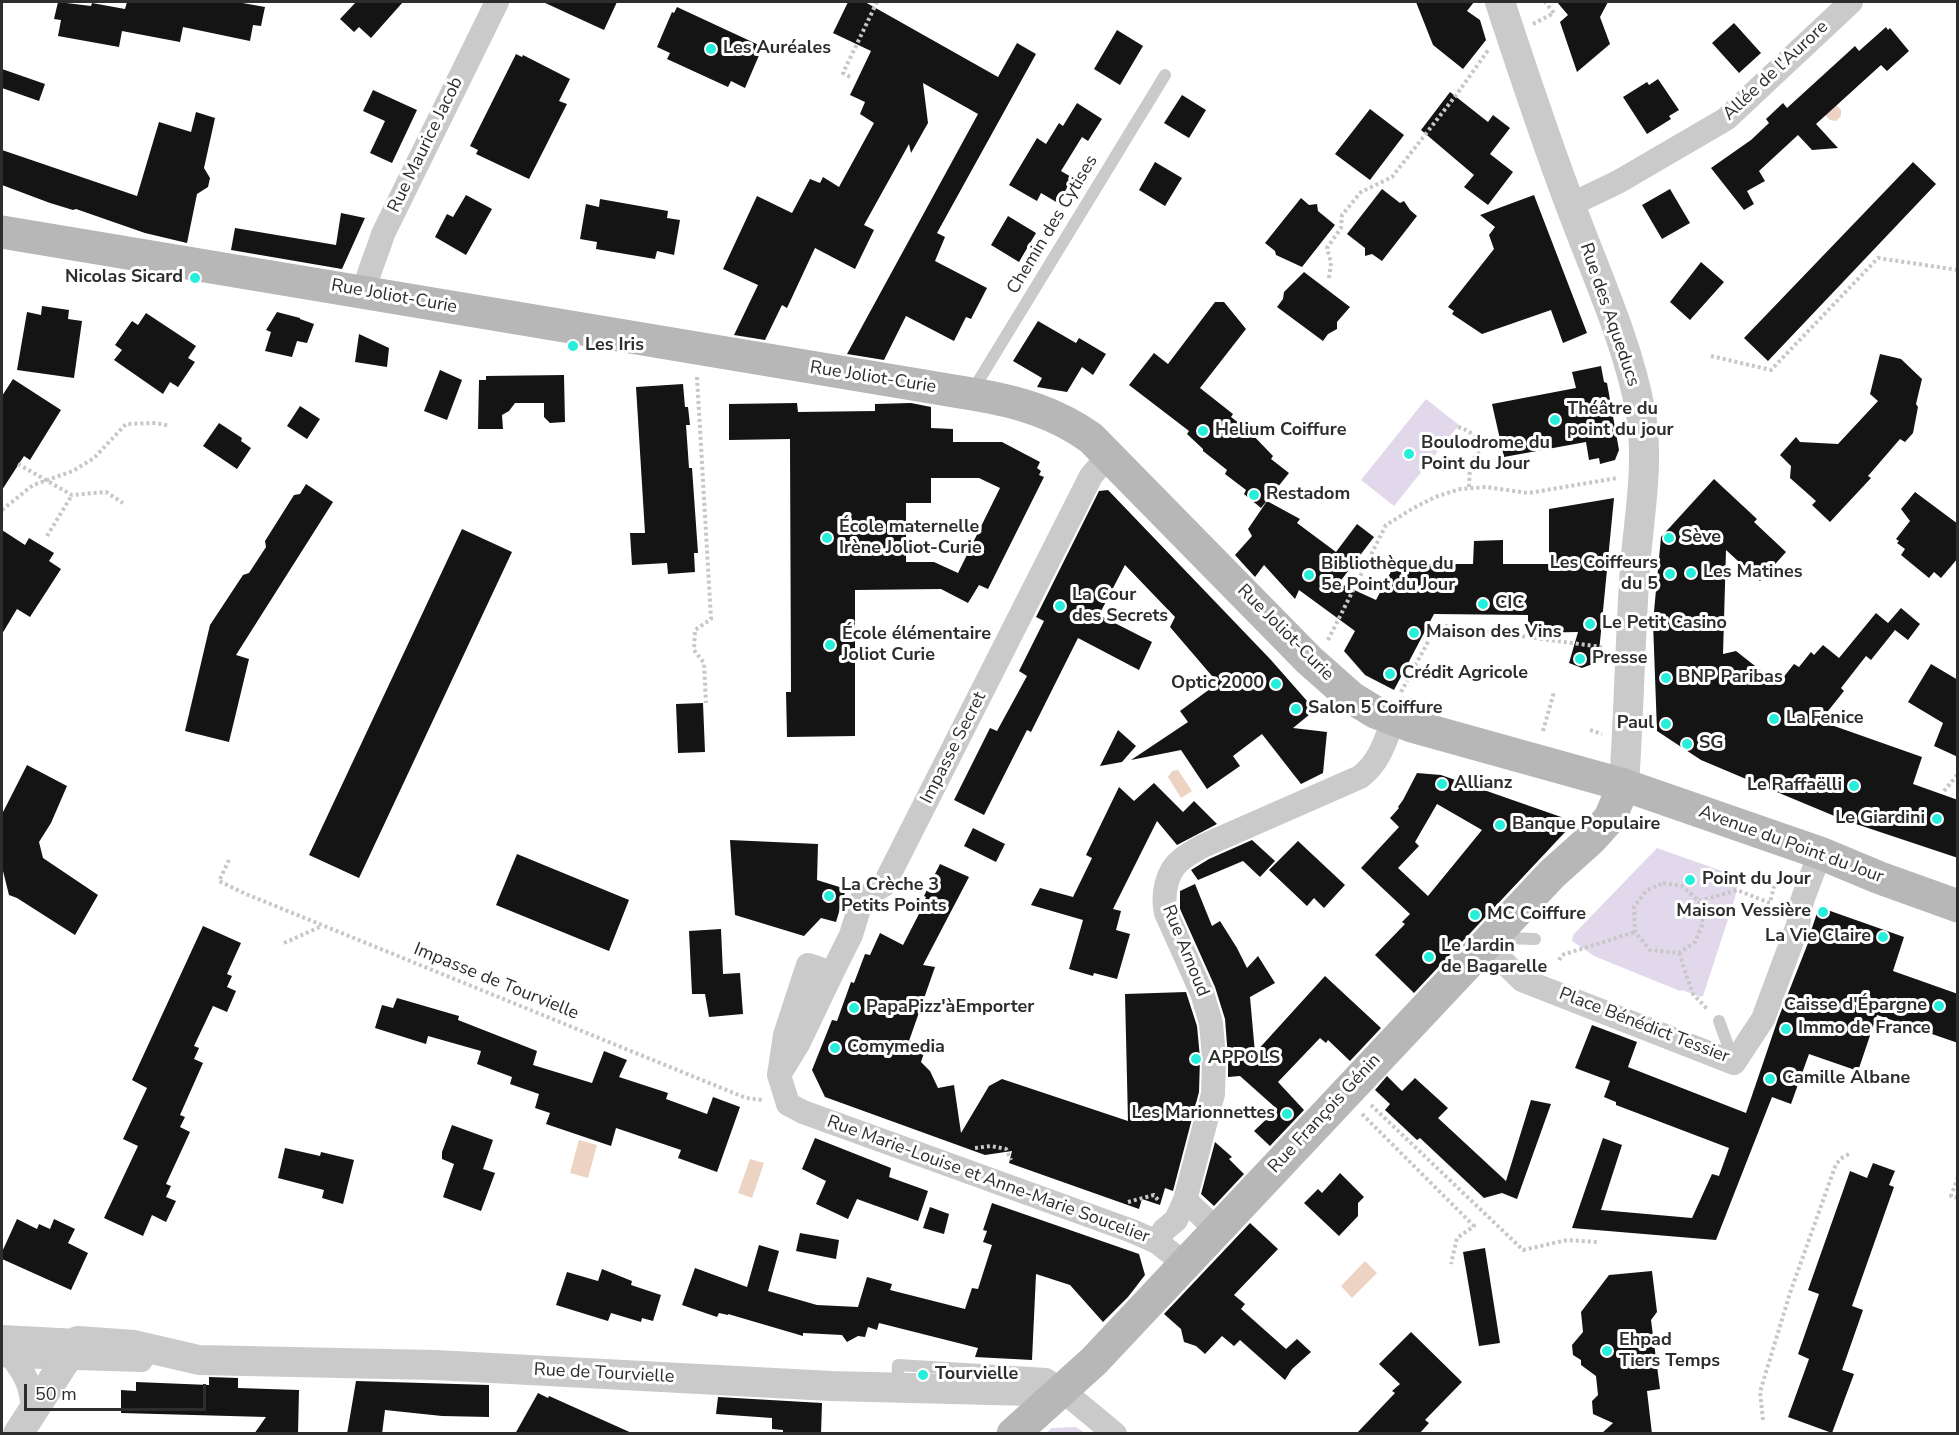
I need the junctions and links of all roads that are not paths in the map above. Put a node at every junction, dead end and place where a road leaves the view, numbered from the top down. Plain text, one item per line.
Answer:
1 (496, 2) edge
2 (1500, 2) edge
3 (1851, 2) edge
4 (1165, 75) dead end
5 (1570, 205) junction
6 (2, 231) edge
7 (364, 292) junction
8 (978, 395) junction
9 (1109, 455) junction
10 (1397, 707) junction
11 (1624, 785) junction
12 (1820, 853) junction
13 (1958, 906) edge
14 (1492, 938) junction
15 (1535, 939) dead end
16 (1719, 1021) road end
17 (1734, 1063) junction
18 (788, 1104) joint
19 (1175, 1204) junction
20 (1217, 1230) junction
21 (1157, 1242) junction
22 (1185, 1264) junction
23 (5, 1350) edge
24 (73, 1350) junction
25 (1062, 1390) junction
26 (26, 1422) edge
27 (1013, 1434) edge
28 (1115, 1434) edge

1 - 7 street, Rue Maurice Jacob
2 - 5 street, Rue des Aqueducs
3 - 5 street, Allée de l'Aurore
4 - 8 lane, Chemin des Cytises
5 - 11 street, Rue des Aqueducs
6 - 7 main road, Rue Joliot-Curie
7 - 8 main road, Rue Joliot-Curie
8 - 9 main road, Rue Joliot-Curie
9 - 10 main road, Rue Joliot-Curie
9 - 18 street, Impasse Secret
10 - 11 main road, Rue Joliot-Curie
10 - 19 street, Rue Arnoud
11 - 12 main road, Avenue du Point du Jour
11 - 14 main road, Rue François Génin
12 - 13 main road, Avenue du Point du Jour
12 - 17 street, Place Bénédict Tessier
14 - 15 lane
14 - 17 street, Place Bénédict Tessier
14 - 20 main road, Rue François Génin
16 - 17 lane
18 - 21 street, Rue Marie-Louise et Anne-Marie Soucelier
19 - 20 street
19 - 21 street, Rue Arnoud
20 - 22 main road, Rue François Génin
21 - 22 street, Rue Marie-Louise et Anne-Marie Soucelier
22 - 25 main road, Rue François Génin
23 - 24 street, Rue de Tourvielle
23 - 26 street, Rue de Tourvielle
24 - 25 street, Rue de Tourvielle
24 - 26 street
25 - 27 main road, Rue François Génin
25 - 28 street

